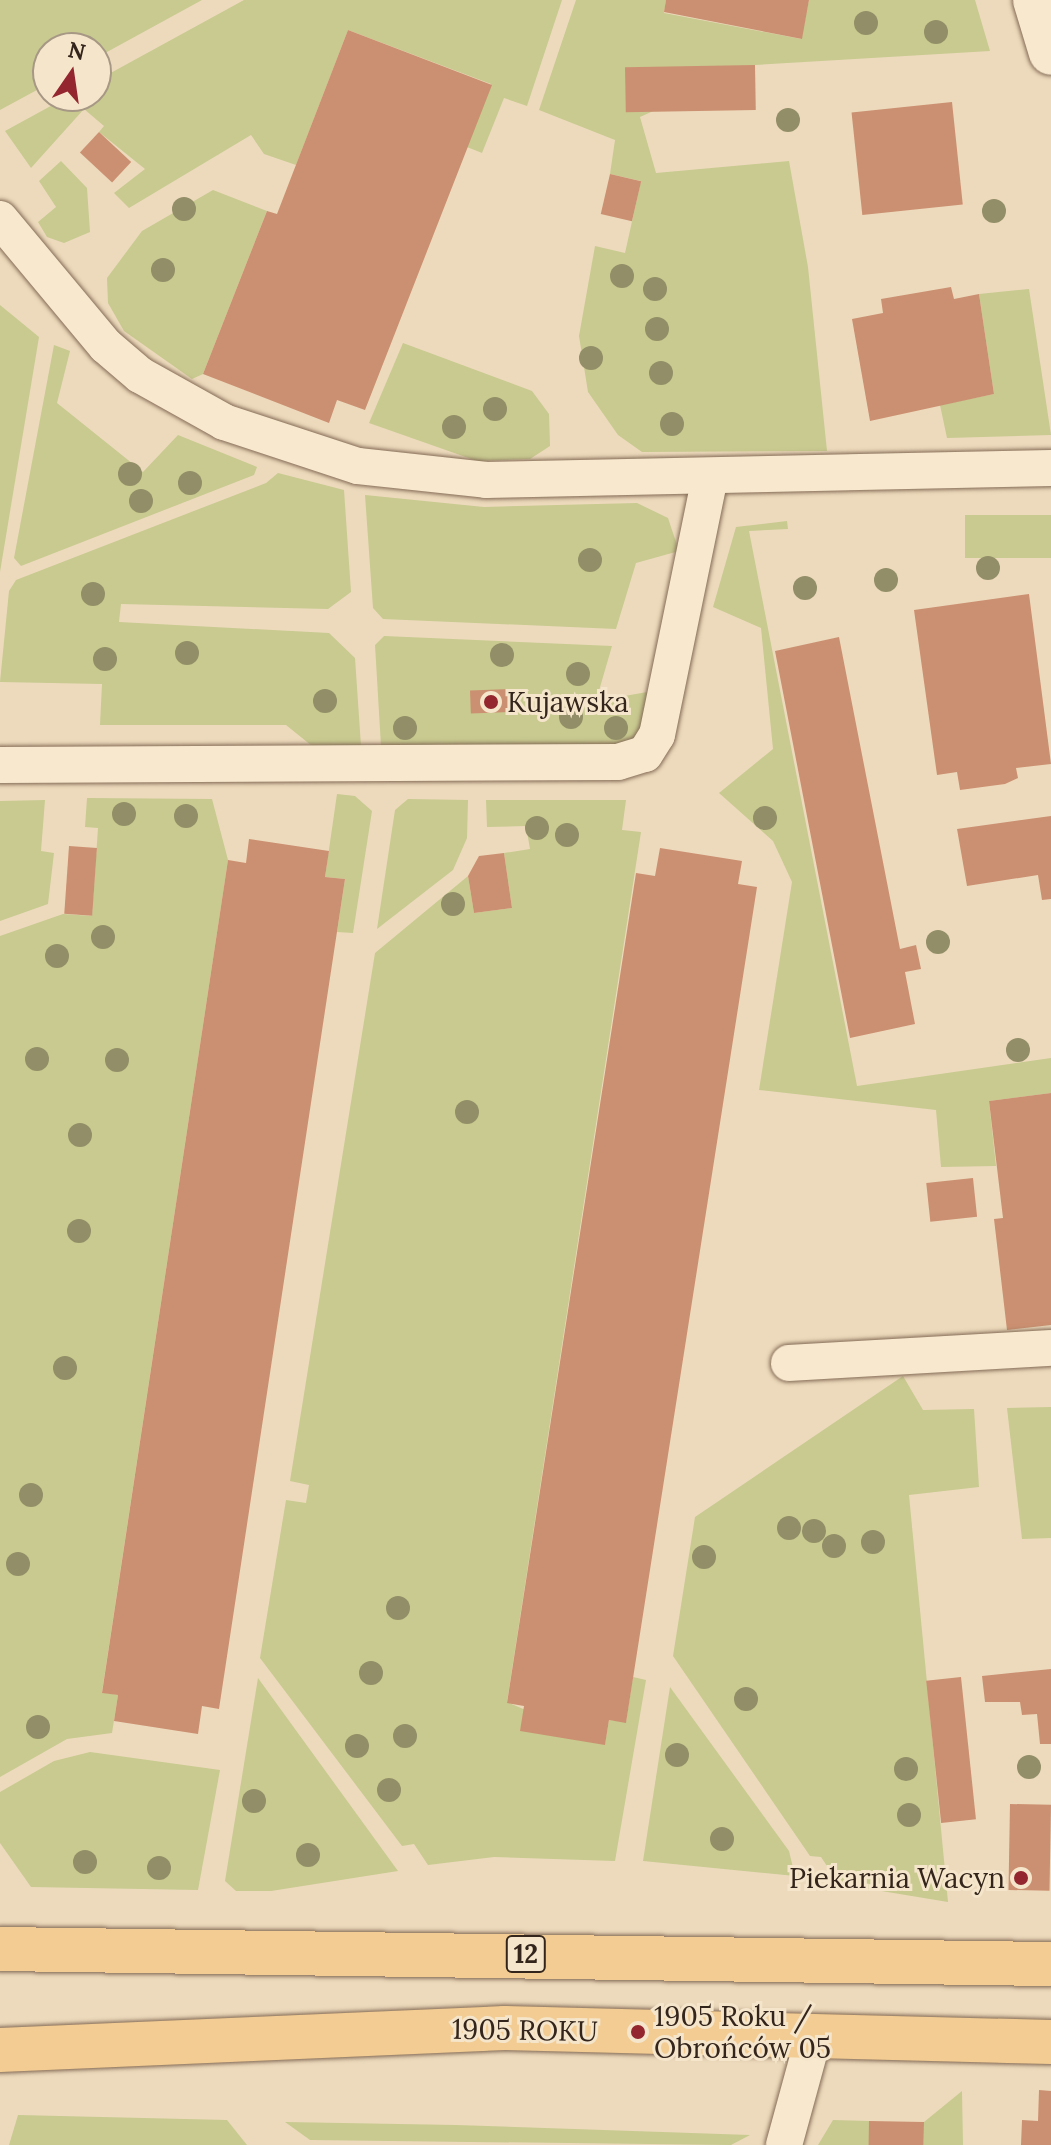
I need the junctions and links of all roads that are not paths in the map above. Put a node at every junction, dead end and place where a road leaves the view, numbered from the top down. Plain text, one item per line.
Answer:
1 (1035, 0) edge
2 (1051, 53) edge
3 (0, 219) edge
4 (1051, 468) edge
5 (710, 476) junction
6 (0, 765) edge
7 (1051, 1348) edge
8 (789, 1363) dead end
9 (0, 1949) edge
10 (1051, 1964) edge
11 (814, 2035) junction
12 (1051, 2042) edge
13 (0, 2050) edge
14 (784, 2145) edge

1 - 2 street
3 - 5 lane
4 - 5 lane
5 - 6 lane
7 - 8 lane
9 - 10 main road, 12
11 - 12 main road, 1905 ROKU
11 - 13 main road, 1905 ROKU
11 - 14 lane

